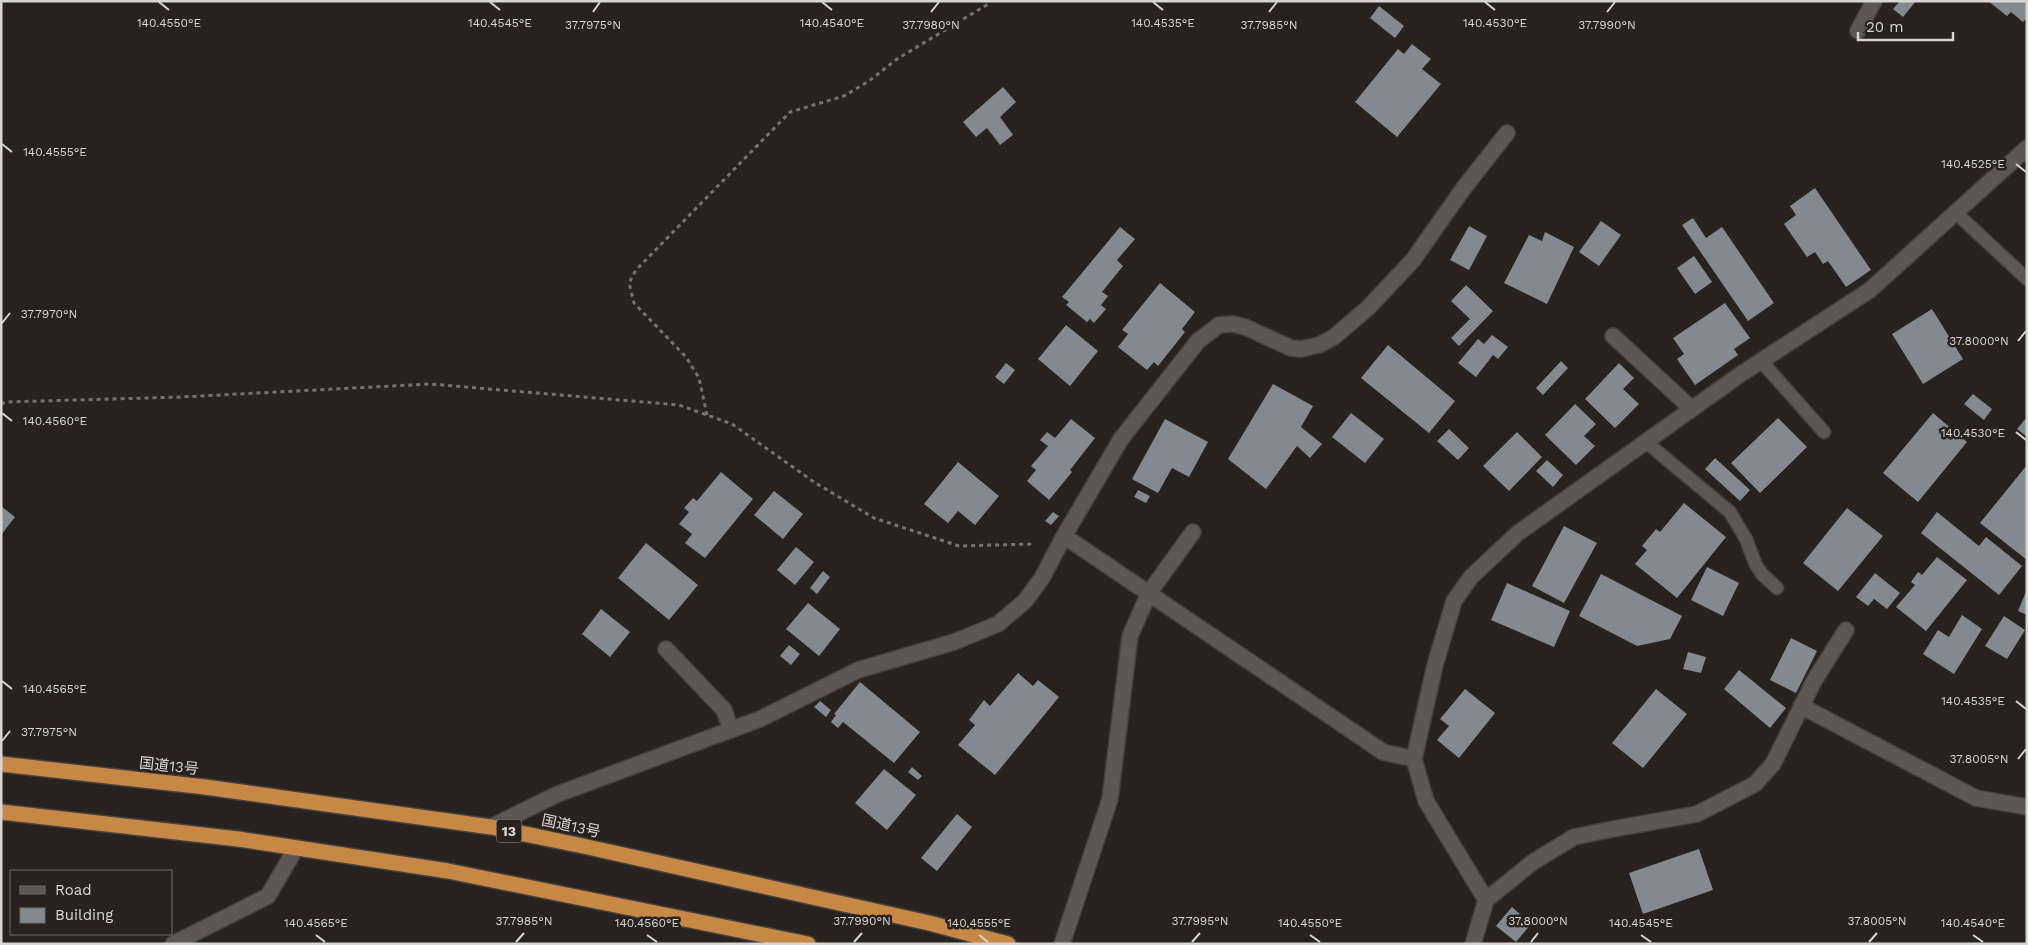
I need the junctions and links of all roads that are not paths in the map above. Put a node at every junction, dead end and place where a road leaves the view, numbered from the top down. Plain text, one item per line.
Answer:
1 (1874, 1) edge
2 (1858, 31) dead end
3 (1507, 133) dead end
4 (2027, 148) edge
5 (1956, 213) junction
6 (2027, 279) edge
7 (1613, 336) dead end
8 (1761, 361) junction
9 (1692, 409) junction
10 (1824, 432) dead end
11 (1646, 442) junction
12 (1193, 532) dead end
13 (1064, 536) junction
14 (1777, 588) dead end
15 (1149, 593) junction
16 (1846, 630) dead end
17 (666, 649) dead end
18 (1801, 706) junction
19 (731, 730) junction
20 (1414, 759) junction
21 (1, 764) edge
22 (2027, 807) edge
23 (1, 812) edge
24 (491, 827) junction
25 (296, 848) junction
26 (1486, 900) junction
27 (173, 944) edge
28 (808, 944) edge
29 (1008, 944) edge
30 (1062, 944) edge
31 (1473, 944) edge

1 - 2 street
3 - 13 street
4 - 5 street
5 - 6 lane
5 - 8 street
7 - 9 street
8 - 9 street
8 - 10 lane
9 - 11 street
11 - 14 lane
11 - 20 street
12 - 15 street
13 - 15 street
13 - 19 street
15 - 20 street
15 - 30 street
16 - 18 street
17 - 19 street
18 - 22 street
18 - 26 street
19 - 24 street
20 - 26 street
21 - 24 highway, 国道13号 / 13
23 - 25 highway
24 - 29 highway, 国道13号 / 13
25 - 27 street
25 - 28 highway
26 - 31 street

